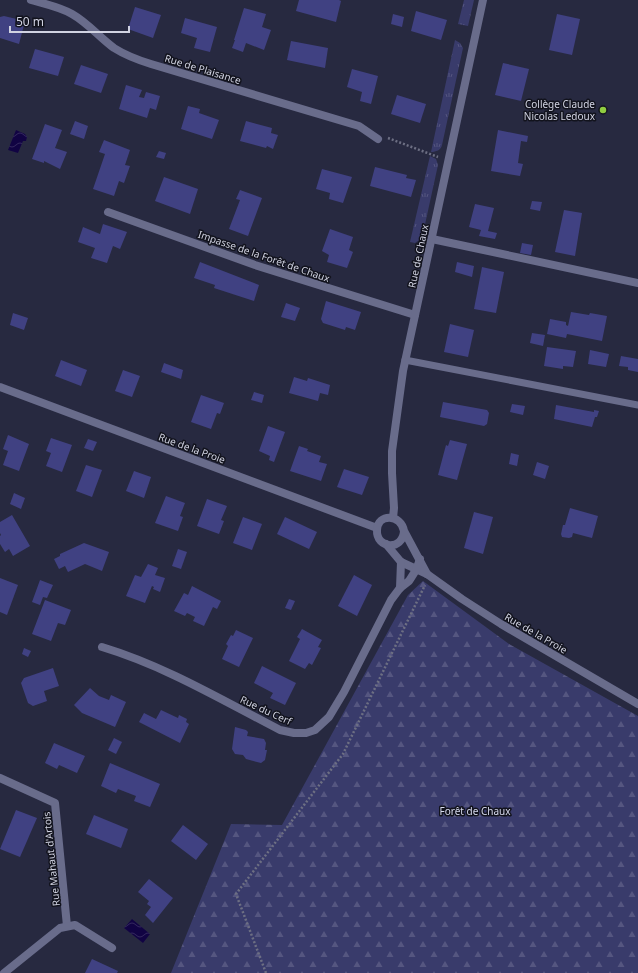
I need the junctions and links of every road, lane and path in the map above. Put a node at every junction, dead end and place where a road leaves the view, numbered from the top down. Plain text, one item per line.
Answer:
1 (31, 0) edge
2 (483, 0) edge
3 (378, 139) joint
4 (440, 158) dead end
5 (108, 212) dead end
6 (432, 239) junction
7 (638, 283) edge
8 (415, 315) junction
9 (405, 360) junction
10 (0, 387) edge
11 (638, 405) edge
12 (393, 518) junction
13 (377, 528) junction
14 (404, 531) junction
15 (386, 544) junction
16 (420, 559) junction
17 (401, 562) junction
18 (416, 570) junction
19 (429, 575) junction
20 (400, 588) junction
21 (102, 647) dead end
22 (638, 704) edge
23 (0, 778) edge
24 (67, 926) junction
25 (112, 948) dead end
26 (4, 973) edge
27 (266, 973) edge

1 - 3 street, Rue de Plaisance
2 - 6 street, Rue de Chaux
3 - 4 path
5 - 8 street, Impasse de la Forêt de Chaux
6 - 7 street
6 - 8 street, Rue de Chaux
8 - 9 street, Rue de Chaux
9 - 11 lane
9 - 12 street, Rue de Chaux
10 - 13 street, Rue de la Proie
12 - 13 street
12 - 14 street
13 - 15 street
14 - 15 street
14 - 16 street, Rue de la Proie
15 - 17 street, Rue de la Proie
16 - 18 street, Rue du Cerf
16 - 19 street, Rue de la Proie
17 - 18 street, Rue de la Proie
17 - 20 street
18 - 19 street, Rue de la Proie
18 - 20 street, Rue du Cerf
19 - 22 street, Rue de la Proie
19 - 27 path
20 - 21 street, Rue du Cerf
23 - 24 street, Rue Mahaut d'Artois
24 - 25 street
24 - 26 street

